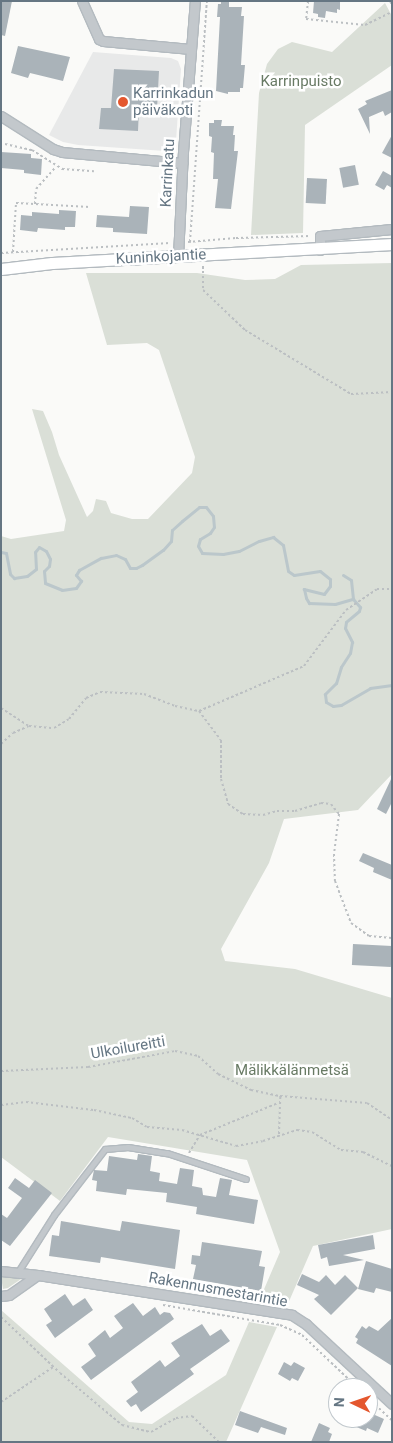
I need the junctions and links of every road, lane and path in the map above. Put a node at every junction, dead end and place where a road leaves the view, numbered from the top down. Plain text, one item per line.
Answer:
1 (82, 1) edge
2 (195, 1) edge
3 (207, 1) edge
4 (308, 1) edge
5 (390, 1) edge
6 (392, 4) edge
7 (392, 12) edge
8 (190, 49) junction
9 (1, 116) edge
10 (5, 144) dead end
11 (182, 163) junction
12 (56, 166) junction
13 (94, 171) dead end
14 (35, 204) junction
15 (90, 207) dead end
16 (392, 229) edge
17 (320, 236) junction
18 (171, 243) dead end
19 (392, 244) edge
20 (320, 250) junction
21 (1, 252) edge
22 (13, 252) junction
23 (178, 257) junction
24 (203, 266) dead end
25 (1, 269) edge
26 (392, 392) edge
27 (392, 589) edge
28 (1, 708) edge
29 (199, 711) junction
30 (29, 726) junction
31 (1, 744) edge
32 (392, 938) edge
33 (1, 1071) edge
34 (280, 1096) junction
35 (278, 1103) junction
36 (1, 1105) edge
37 (392, 1120) edge
38 (279, 1134) junction
39 (200, 1135) junction
40 (186, 1159) junction
41 (392, 1166) edge
42 (246, 1179) dead end
43 (1, 1272) edge
44 (18, 1272) junction
45 (38, 1275) junction
46 (1, 1296) edge
47 (154, 1304) dead end
48 (1, 1317) edge
49 (53, 1367) junction
50 (347, 1378) edge
51 (1, 1402) edge
52 (392, 1404) edge
53 (378, 1407) edge
54 (392, 1420) edge
55 (219, 1442) edge

1 - 8 street
2 - 8 street, Karrinkatu
3 - 17 path
4 - 7 path
5 - 6 path
8 - 11 street, Karrinkatu
9 - 11 street
10 - 12 path
11 - 23 street, Karrinkatu
12 - 13 path
12 - 14 path
14 - 15 path
14 - 22 path
16 - 17 street
17 - 20 street
18 - 22 path
19 - 20 main road, Kuninkojantie
20 - 23 main road, Kuninkojantie
21 - 22 path
23 - 25 main road, Kuninkojantie
24 - 26 path
27 - 29 path
28 - 30 path
29 - 30 path
29 - 32 path
30 - 31 path
33 - 34 path, Ulkoilureitti
34 - 35 path
34 - 37 path, Ulkoilureitti
35 - 38 path
35 - 39 path
36 - 39 path
38 - 39 path
38 - 41 path
39 - 40 path
40 - 42 lane
40 - 44 lane
43 - 44 street, Rakennusmestarintie
44 - 45 street, Rakennusmestarintie
45 - 46 street
45 - 52 street, Rakennusmestarintie
47 - 50 path
48 - 49 path
49 - 51 path
49 - 55 path
53 - 54 path

